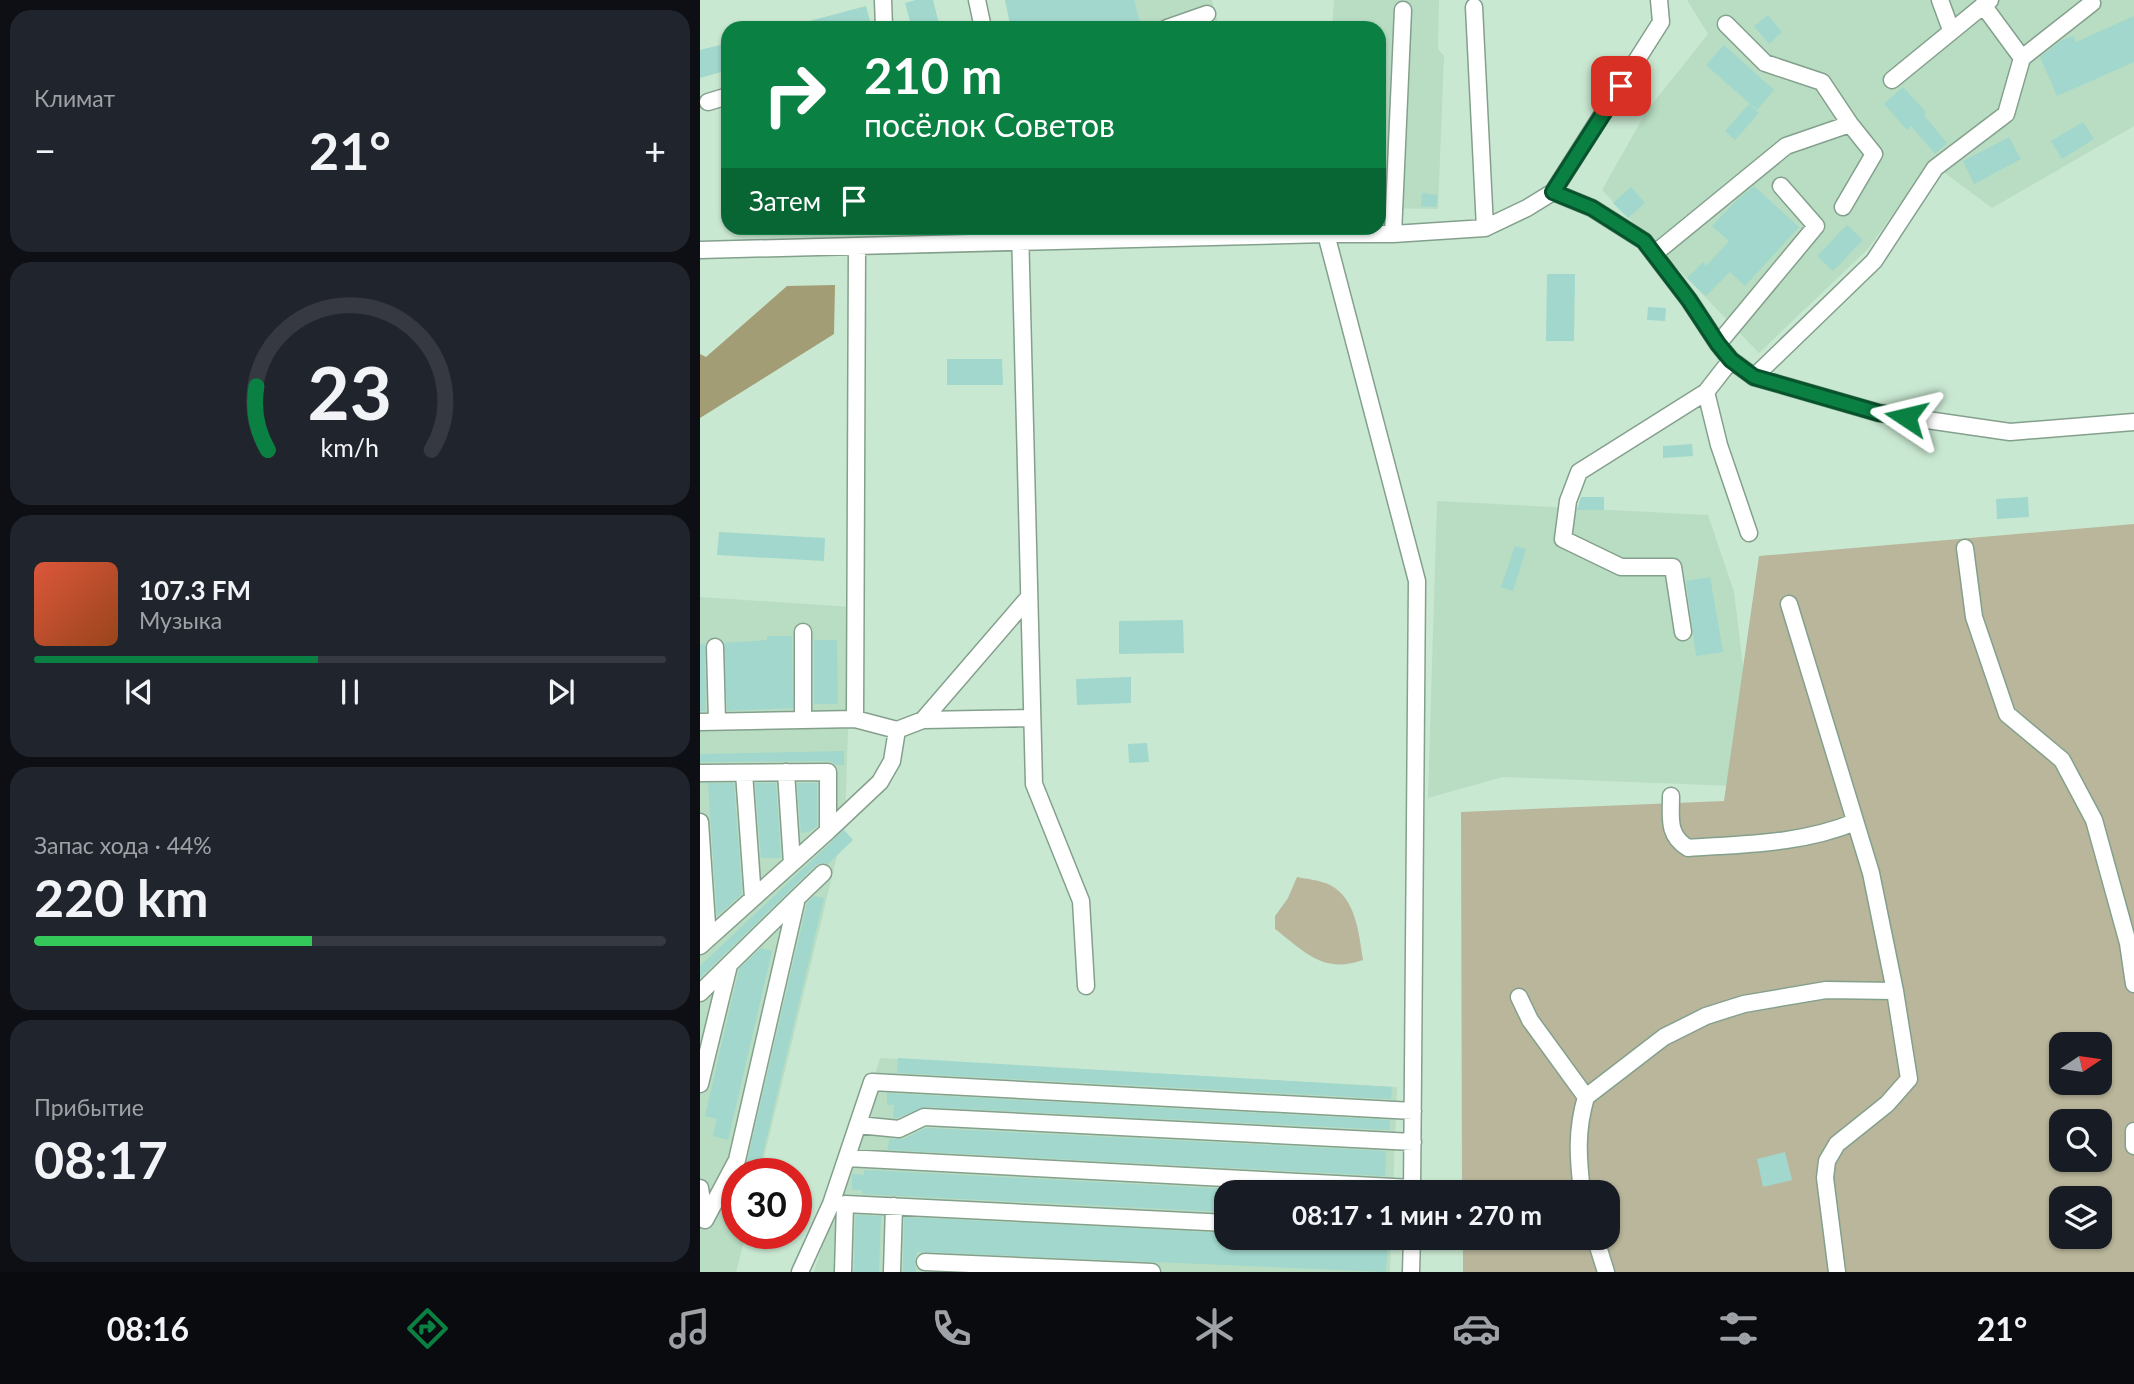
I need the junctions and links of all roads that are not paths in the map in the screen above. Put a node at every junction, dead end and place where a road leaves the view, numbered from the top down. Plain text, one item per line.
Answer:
1 (883, 0) edge
2 (976, 0) edge
3 (1659, 0) edge
4 (1940, 0) edge
5 (2091, 0) edge
6 (1986, 3) edge
7 (1474, 7) dead end
8 (1403, 10) dead end
9 (1207, 14) dead end
10 (884, 21) edge
11 (981, 21) edge
12 (1187, 21) edge
13 (1726, 24) dead end
14 (1951, 30) junction
15 (2022, 58) junction
16 (1892, 80) dead end
17 (721, 98) edge
18 (708, 102) dead end
19 (1850, 124) junction
20 (1781, 186) dead end
21 (1553, 192) junction
22 (1843, 207) dead end
23 (1485, 228) junction
24 (1386, 234) edge
25 (1393, 234) junction
26 (1020, 235) edge
27 (1326, 235) edge
28 (857, 246) junction
29 (700, 250) edge
30 (1654, 254) junction
31 (1718, 344) junction
32 (1731, 360) junction
33 (1754, 377) junction
34 (1706, 392) junction
35 (2134, 422) edge
36 (1749, 533) dead end
37 (1965, 548) dead end
38 (1029, 597) junction
39 (1789, 604) dead end
40 (803, 632) dead end
41 (1683, 632) dead end
42 (715, 647) dead end
43 (1032, 718) junction
44 (855, 719) junction
45 (803, 720) junction
46 (923, 720) junction
47 (717, 721) junction
48 (700, 722) edge
49 (897, 730) junction
50 (786, 772) junction
51 (700, 773) edge
52 (744, 773) junction
53 (1671, 796) dead end
54 (700, 822) edge
55 (1855, 822) junction
56 (828, 831) junction
57 (792, 863) junction
58 (823, 873) dead end
59 (753, 898) junction
60 (797, 898) junction
61 (704, 942) edge
62 (729, 965) junction
63 (2134, 984) edge
64 (1086, 986) dead end
65 (1895, 991) junction
66 (700, 993) edge
67 (1519, 997) dead end
68 (700, 1084) edge
69 (1586, 1097) junction
70 (1413, 1111) junction
71 (858, 1125) junction
72 (2134, 1131) edge
73 (1413, 1142) junction
74 (2134, 1146) edge
75 (847, 1157) junction
76 (1241, 1180) edge
77 (1412, 1180) edge
78 (1581, 1180) edge
79 (700, 1188) edge
80 (838, 1204) junction
81 (894, 1206) junction
82 (703, 1221) edge
83 (1214, 1222) edge
84 (1412, 1250) edge
85 (1599, 1250) edge
86 (925, 1262) dead end
87 (800, 1272) edge
88 (843, 1272) edge
89 (891, 1272) edge
90 (1152, 1272) edge
91 (1411, 1272) edge
92 (1606, 1272) edge
93 (1838, 1272) edge

1 - 10 street
2 - 11 street
3 - 21 street
4 - 14 street
5 - 15 street
6 - 14 street
6 - 15 street
7 - 23 street
8 - 25 street
9 - 12 street
13 - 19 street
14 - 16 street
15 - 33 street
17 - 18 street
19 - 22 street
19 - 30 street
20 - 31 street
21 - 23 street
21 - 30 street
23 - 25 street
24 - 25 street
26 - 28 street
26 - 38 street
27 - 70 street
28 - 29 street
28 - 44 street
30 - 31 street
31 - 32 street
32 - 33 street
32 - 34 street
33 - 35 street
34 - 36 street
34 - 41 street
37 - 63 street
38 - 43 street
38 - 46 street
39 - 55 street
40 - 45 street
42 - 47 street
43 - 46 street
43 - 64 street
44 - 45 street
44 - 49 street
45 - 47 street
46 - 49 street
47 - 48 street
49 - 56 street
50 - 52 street
50 - 56 street
50 - 57 street
51 - 52 street
52 - 59 street
53 - 55 street
54 - 61 street
55 - 65 street
56 - 57 street
57 - 59 street
58 - 60 street
59 - 61 street
60 - 62 street
60 - 82 street
62 - 66 street
62 - 68 street
65 - 69 street
65 - 93 street
67 - 69 street
69 - 78 street
70 - 71 street
70 - 73 street
71 - 73 street
71 - 75 street
72 - 74 street
73 - 77 street
75 - 76 street
75 - 80 street
79 - 82 street
80 - 81 street
80 - 87 street
80 - 88 street
81 - 83 street
81 - 89 street
84 - 91 street
85 - 92 street
86 - 90 street

